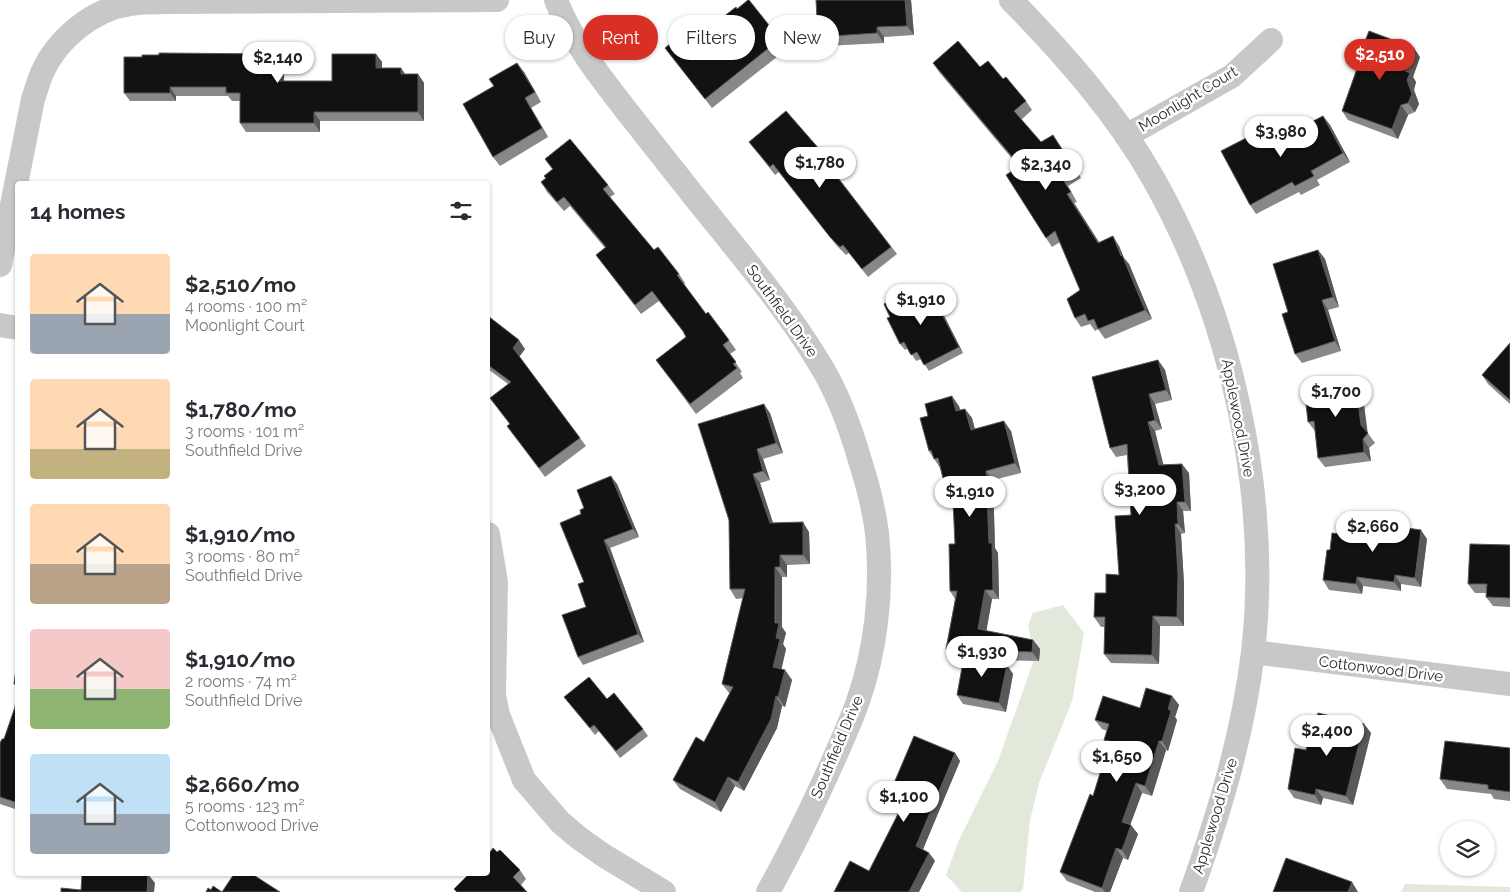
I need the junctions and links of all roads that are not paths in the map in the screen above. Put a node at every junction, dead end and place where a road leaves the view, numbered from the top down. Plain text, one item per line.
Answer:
1 (497, 0) edge
2 (556, 0) edge
3 (1011, 0) edge
4 (169, 1) edge
5 (1271, 40) dead end
6 (1126, 136) junction
7 (17, 181) edge
8 (15, 189) edge
9 (0, 264) edge
10 (0, 325) edge
11 (15, 328) edge
12 (490, 558) edge
13 (492, 582) edge
14 (1253, 652) junction
15 (1510, 684) edge
16 (664, 892) edge
17 (768, 892) edge
18 (1191, 892) edge

1 - 4 street
2 - 17 street, Southfield Drive
3 - 6 street, Applewood Drive
4 - 7 street
5 - 6 street, Moonlight Court
6 - 14 street, Applewood Drive
8 - 9 street
10 - 11 street
12 - 13 street
13 - 16 street
14 - 15 street, Cottonwood Drive
14 - 18 street, Applewood Drive

